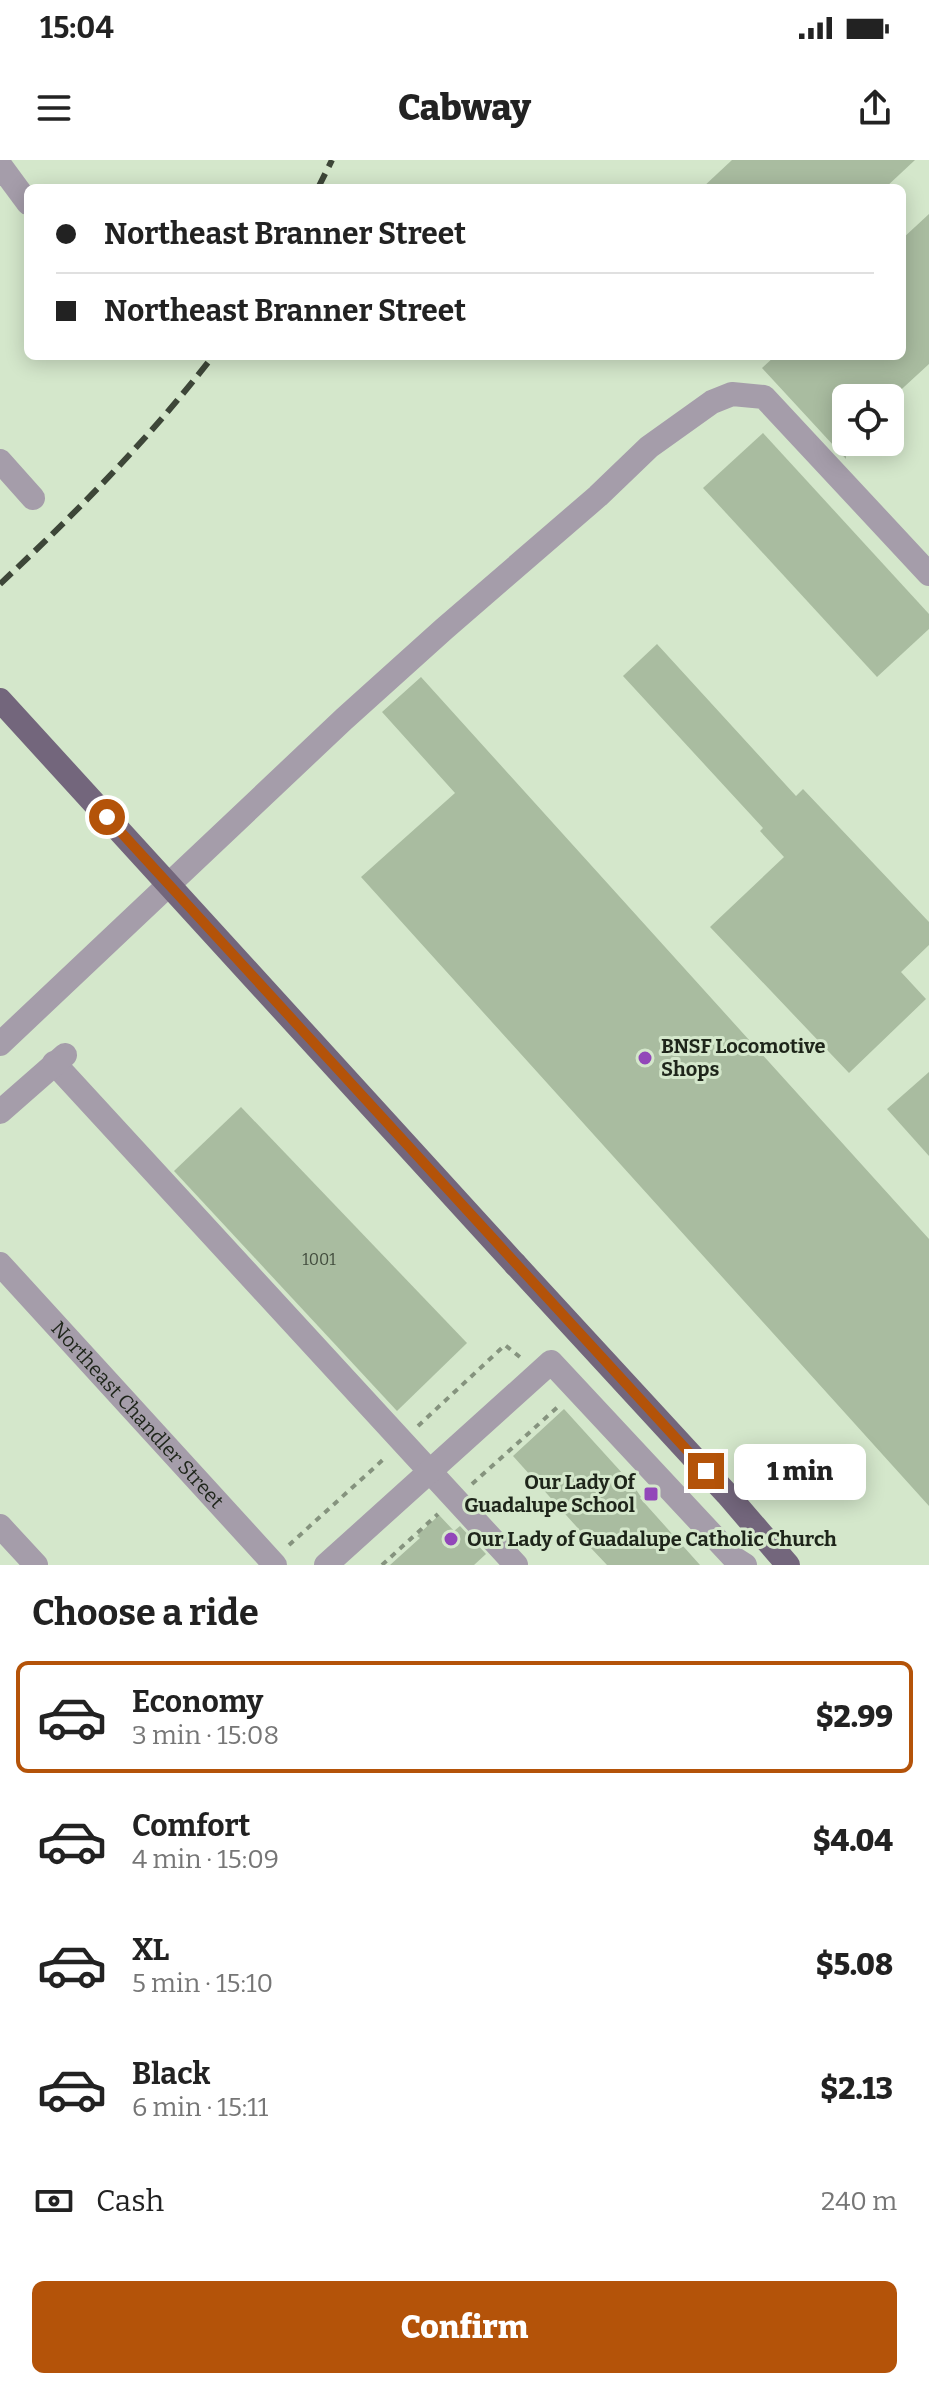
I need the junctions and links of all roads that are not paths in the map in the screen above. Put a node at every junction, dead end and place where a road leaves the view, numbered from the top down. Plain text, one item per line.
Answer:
1 (0, 165) edge
2 (24, 198) edge
3 (0, 461) edge
4 (33, 498) dead end
5 (929, 574) edge
6 (0, 700) edge
7 (0, 1044) edge
8 (0, 1112) edge
9 (0, 1264) edge
10 (431, 1472) junction
11 (0, 1526) edge
12 (36, 1565) edge
13 (275, 1565) edge
14 (326, 1565) edge
15 (516, 1565) edge
16 (745, 1565) edge
17 (788, 1565) edge

1 - 2 street
3 - 4 street
5 - 7 street
6 - 17 main road, bridge
8 - 10 street
9 - 13 street, Northeast Chandler Street
10 - 14 street
10 - 15 street
10 - 16 street
11 - 12 street

